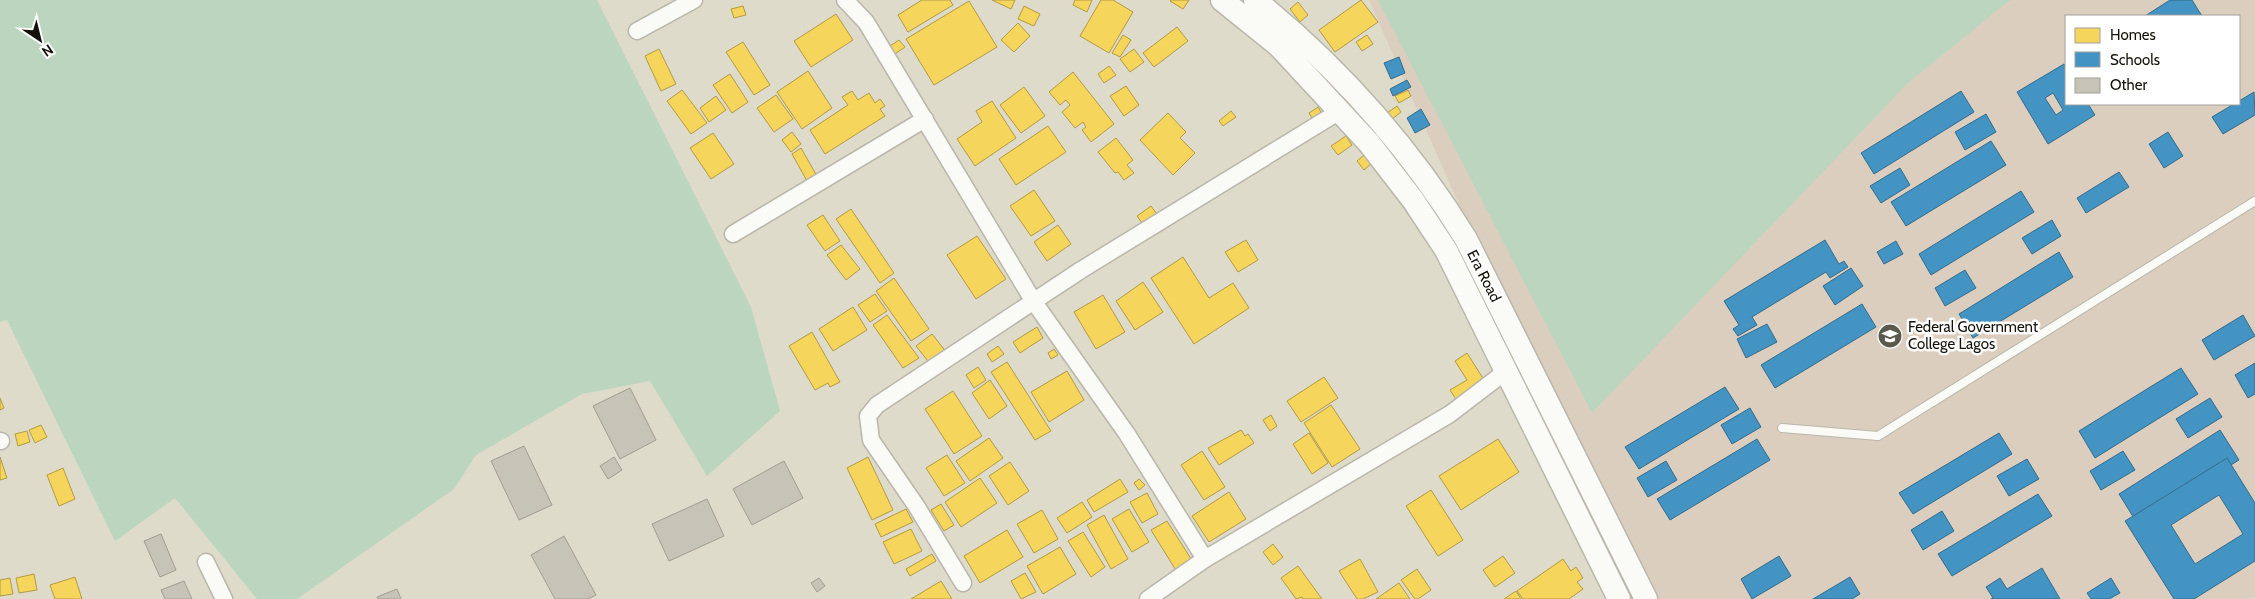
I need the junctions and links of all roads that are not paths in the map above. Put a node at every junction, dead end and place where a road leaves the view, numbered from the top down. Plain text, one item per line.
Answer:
1 (694, 0) edge
2 (845, 0) edge
3 (1222, 0) edge
4 (1255, 9) edge
5 (637, 31) dead end
6 (1340, 111) junction
7 (925, 119) junction
8 (2255, 201) edge
9 (733, 234) dead end
10 (1034, 302) junction
11 (1505, 372) junction
12 (1782, 428) dead end
13 (1205, 559) junction
14 (206, 562) dead end
15 (963, 583) dead end
16 (224, 599) edge
17 (1148, 599) edge
18 (1619, 599) edge
19 (1646, 599) edge

1 - 5 street
2 - 7 street
3 - 4 main road
4 - 6 main road
4 - 19 main road, Era Road
6 - 10 street
6 - 11 main road
7 - 9 street
7 - 10 street
8 - 12 lane
10 - 13 street
10 - 15 street
11 - 13 street
11 - 18 main road
13 - 17 street
14 - 16 street

